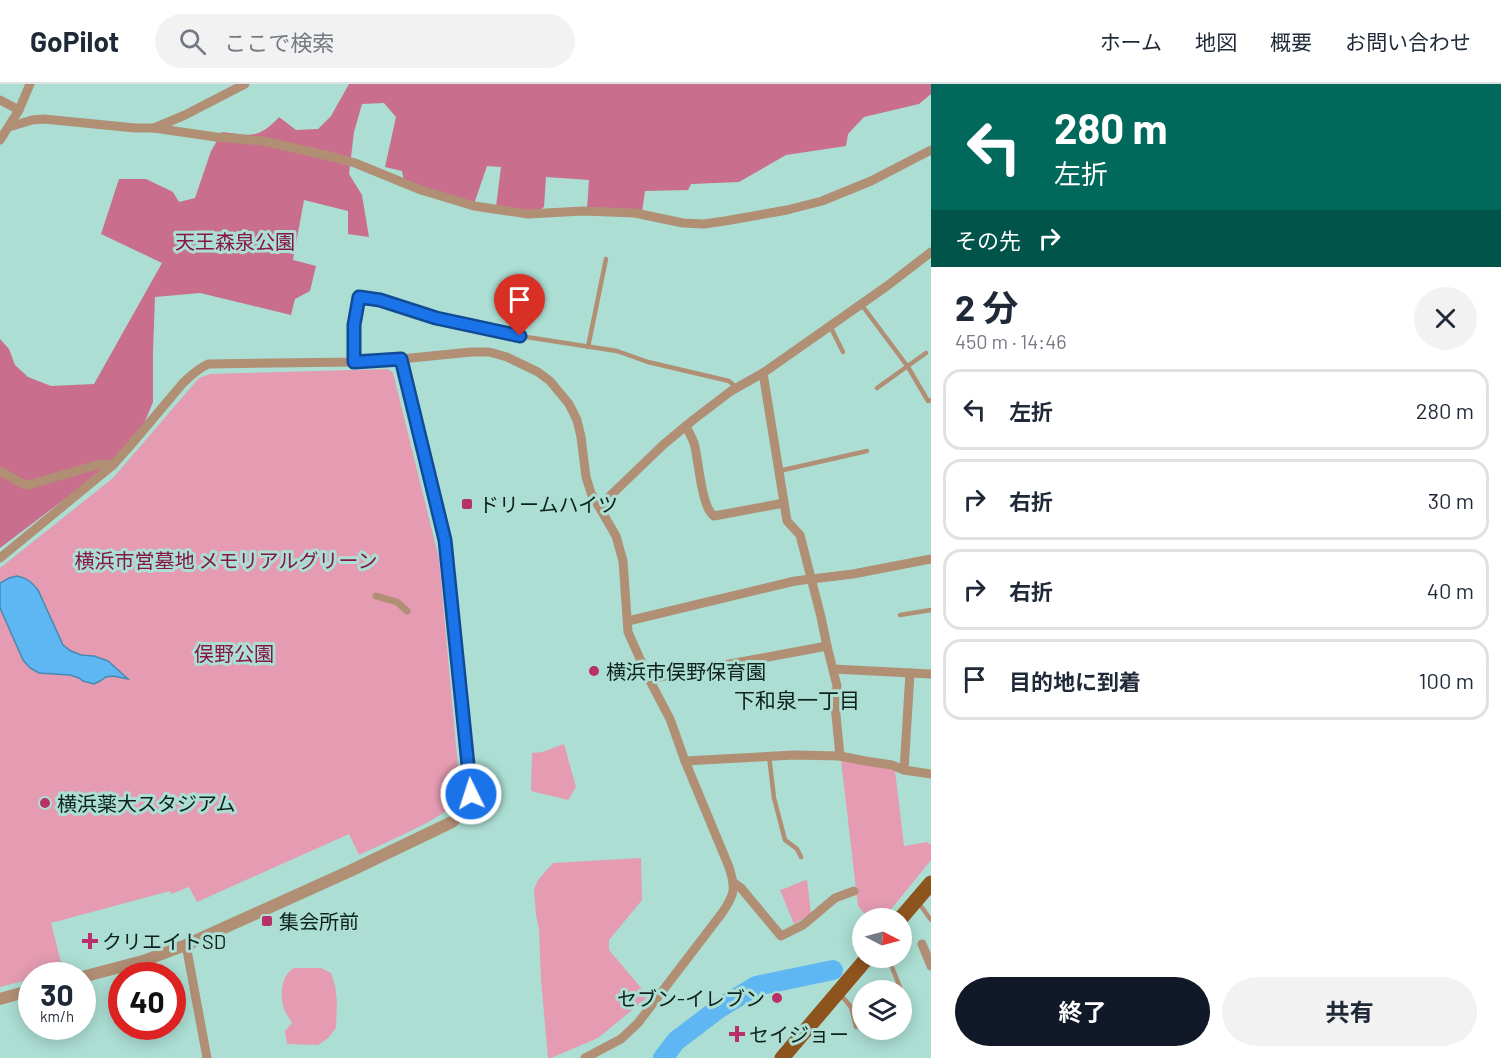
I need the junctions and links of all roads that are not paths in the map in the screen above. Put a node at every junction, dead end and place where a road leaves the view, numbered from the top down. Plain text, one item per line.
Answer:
1 (30, 84) edge
2 (245, 84) edge
3 (0, 100) edge
4 (19, 110) junction
5 (9, 127) junction
6 (154, 128) junction
7 (0, 140) edge
8 (931, 150) edge
9 (931, 252) edge
10 (606, 259) dead end
11 (861, 304) junction
12 (830, 326) junction
13 (588, 346) junction
14 (843, 352) dead end
15 (926, 353) dead end
16 (401, 359) junction
17 (354, 362) junction
18 (908, 367) junction
19 (763, 373) junction
20 (737, 388) junction
21 (877, 388) dead end
22 (931, 400) edge
23 (686, 426) junction
24 (867, 451) dead end
25 (113, 465) junction
26 (0, 471) edge
27 (779, 471) junction
28 (784, 503) junction
29 (600, 508) junction
30 (0, 558) edge
31 (931, 559) edge
32 (811, 579) junction
33 (376, 596) dead end
34 (931, 610) edge
35 (407, 612) dead end
36 (900, 615) dead end
37 (628, 621) junction
38 (827, 646) junction
39 (833, 669) junction
40 (910, 673) junction
41 (931, 674) edge
42 (649, 679) junction
43 (769, 756) junction
44 (840, 756) junction
45 (685, 761) junction
46 (904, 770) junction
47 (931, 774) edge
48 (801, 857) dead end
49 (734, 883) junction
50 (931, 883) edge
51 (854, 891) dead end
52 (916, 900) junction
53 (909, 908) edge
54 (931, 920) edge
55 (922, 944) dead end
56 (186, 945) junction
57 (931, 966) edge
58 (859, 968) edge
59 (96, 973) edge
60 (838, 992) junction
61 (18, 994) edge
62 (0, 999) edge
63 (852, 1013) edge
64 (207, 1058) edge
65 (585, 1058) edge
66 (782, 1058) edge

1 - 4 street
2 - 6 street
3 - 4 street
4 - 5 street
5 - 6 street
5 - 7 street
6 - 8 street
9 - 11 street
10 - 13 lane
11 - 12 street
11 - 18 lane
12 - 14 lane
12 - 19 street
13 - 17 lane
13 - 20 lane
15 - 18 lane
16 - 17 street
16 - 29 street
16 - 56 street
17 - 25 street
18 - 21 lane
18 - 22 lane
19 - 20 street
19 - 27 street
20 - 23 street
23 - 28 street
23 - 29 street
24 - 27 lane
25 - 26 street
25 - 30 street
27 - 28 street
28 - 32 street
29 - 37 street
31 - 32 street
32 - 37 street
32 - 38 street
33 - 35 street
34 - 36 lane
37 - 42 street
38 - 39 street
38 - 42 street
39 - 40 street
39 - 44 street
40 - 41 street
40 - 46 street
42 - 45 street
43 - 44 street
43 - 45 street
43 - 48 lane
44 - 46 street
45 - 49 street
46 - 47 street
49 - 51 street
49 - 65 street
50 - 52 main road
52 - 53 main road
52 - 54 lane
55 - 57 street
56 - 59 street
56 - 64 street
58 - 60 main road
60 - 63 lane
60 - 66 main road
61 - 62 street

